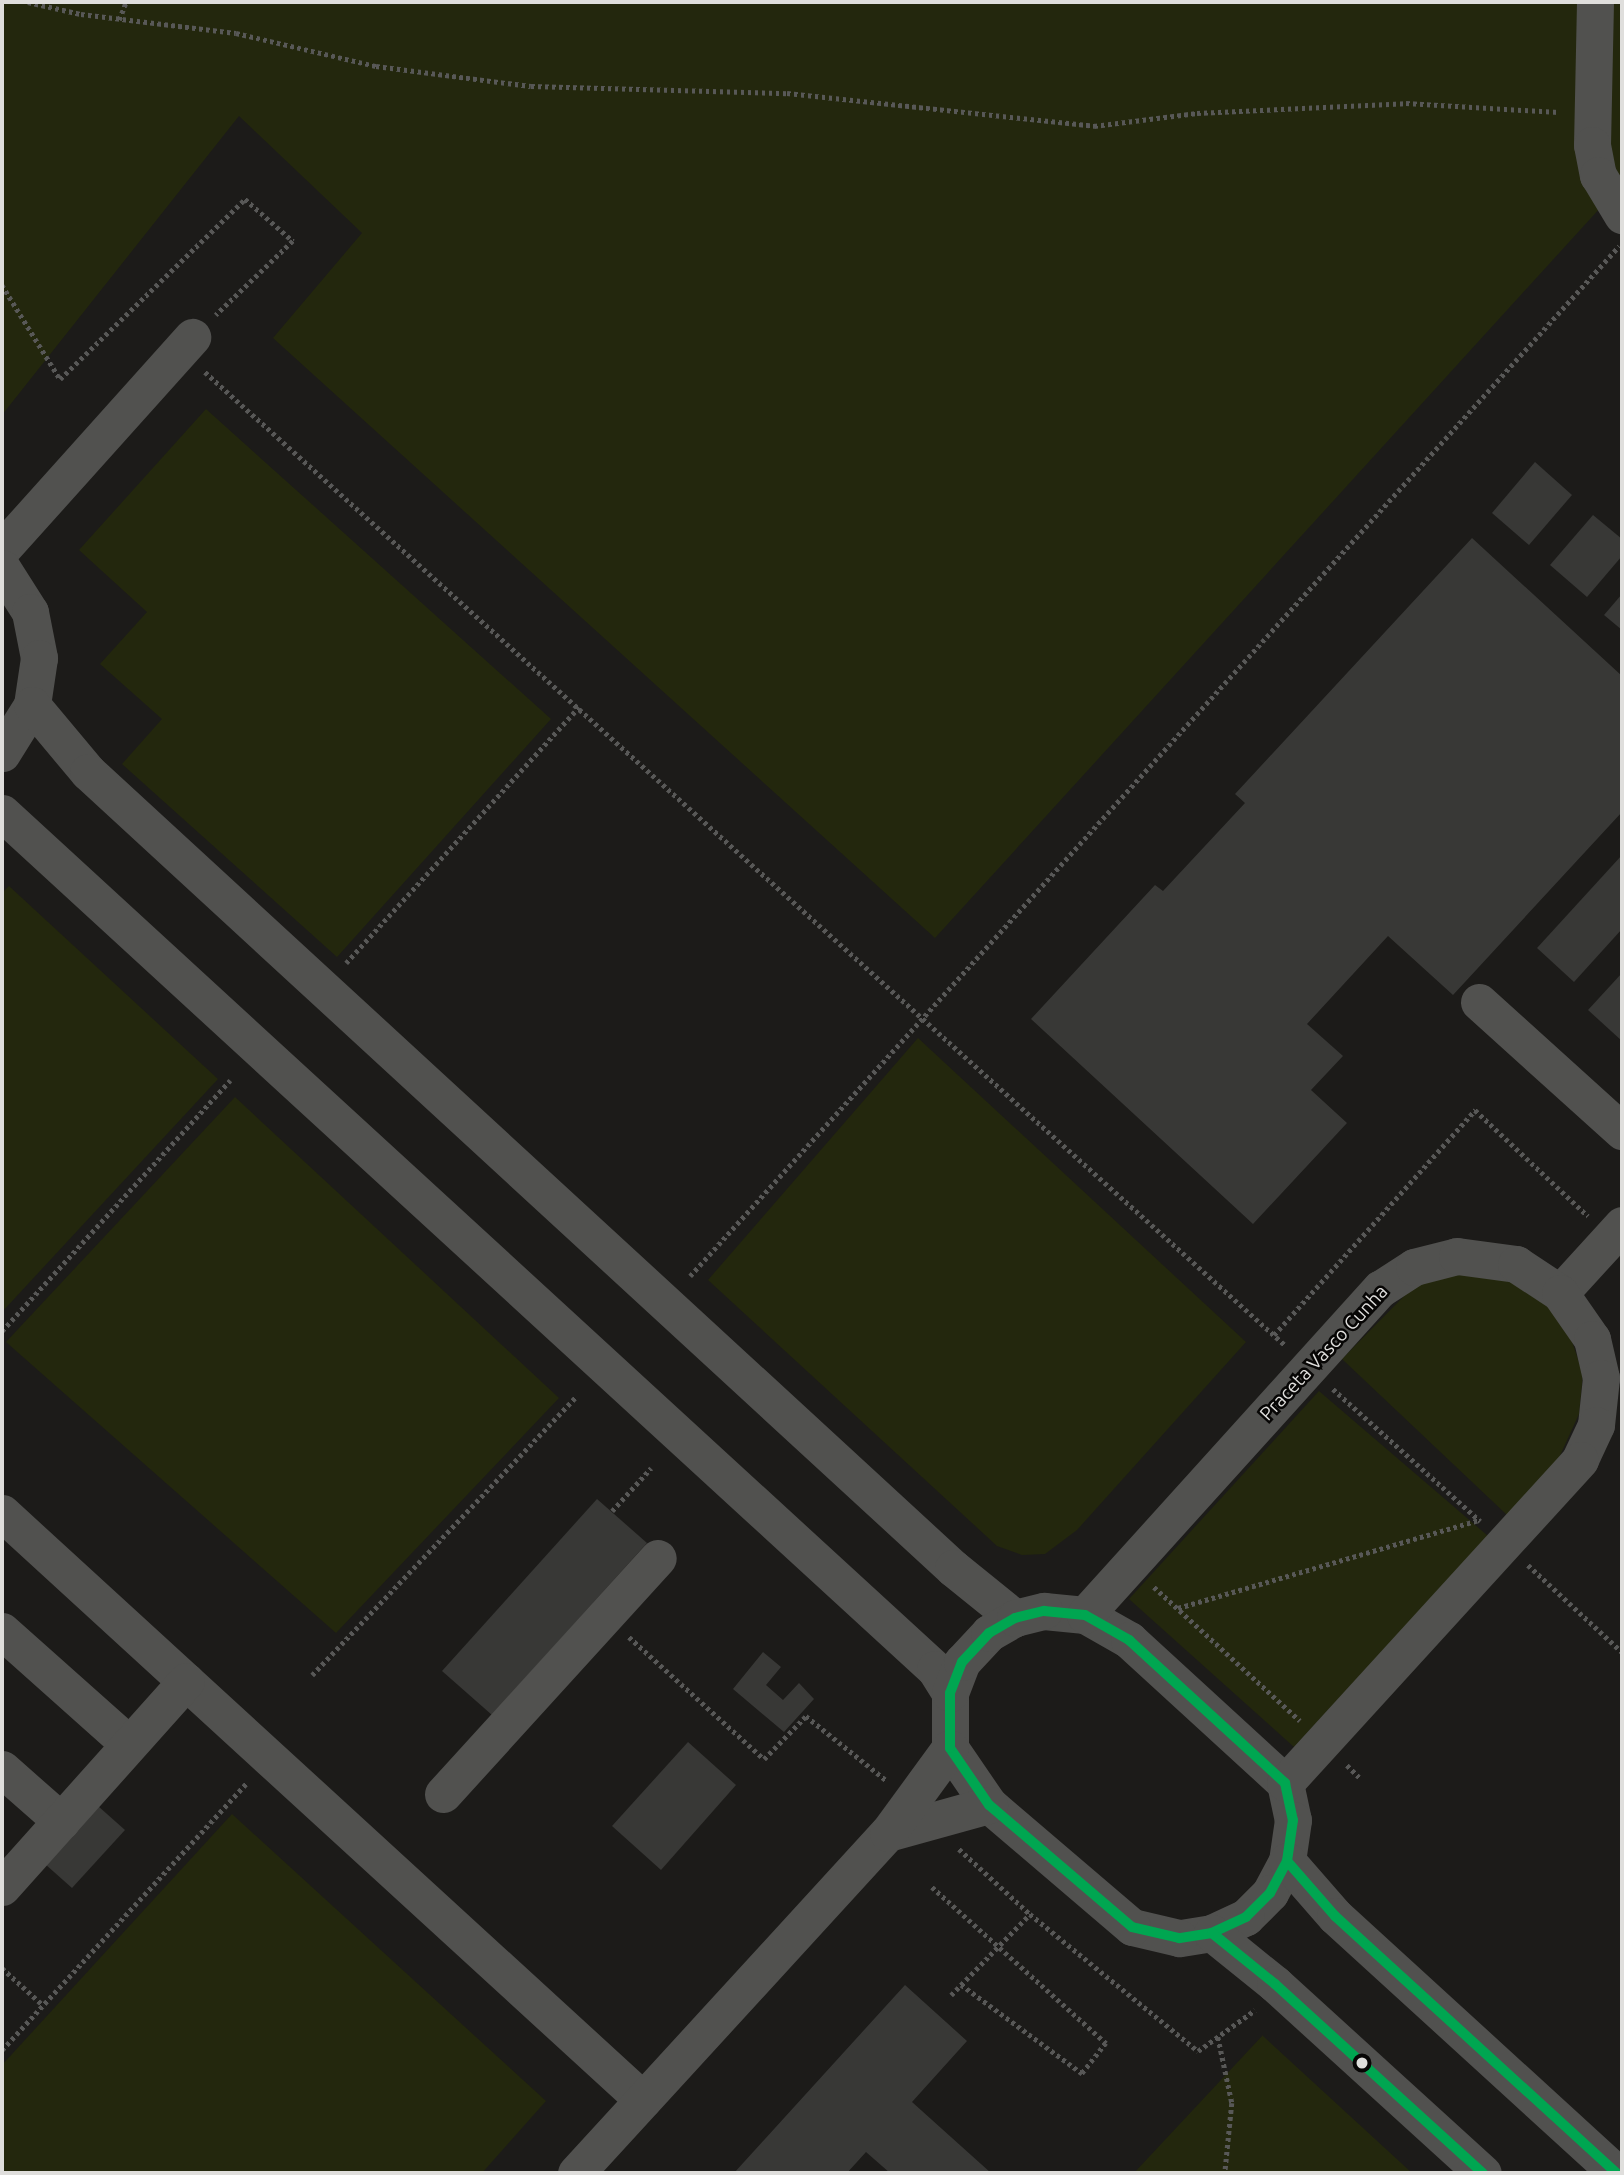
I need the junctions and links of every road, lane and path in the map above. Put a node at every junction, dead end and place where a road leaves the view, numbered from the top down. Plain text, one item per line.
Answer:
1 (27, 2) edge
2 (126, 2) edge
3 (1595, 2) edge
4 (119, 20) junction
5 (1591, 114) junction
6 (1622, 215) edge
7 (1622, 243) edge
8 (2, 285) edge
9 (186, 343) junction
10 (2, 549) edge
11 (2, 568) edge
12 (32, 705) junction
13 (579, 707) junction
14 (2, 753) edge
15 (2, 813) edge
16 (323, 988) junction
17 (1479, 1002) dead end
18 (923, 1017) junction
19 (230, 1080) dead end
20 (1622, 1131) edge
21 (1617, 1231) edge
22 (690, 1276) dead end
23 (1560, 1293) junction
24 (2, 1331) edge
25 (1273, 1335) junction
26 (1310, 1367) junction
27 (575, 1398) dead end
28 (651, 1468) dead end
29 (612, 1511) dead end
30 (2, 1513) edge
31 (1492, 1532) junction
32 (658, 1558) dead end
33 (1129, 1564) junction
34 (1177, 1608) junction
35 (605, 1615) junction
36 (1085, 1615) junction
37 (1015, 1618) junction
38 (2, 1631) edge
39 (1622, 1652) edge
40 (312, 1675) dead end
41 (186, 1681) junction
42 (950, 1693) junction
43 (1322, 1741) junction
44 (130, 1744) junction
45 (950, 1748) junction
46 (270, 1758) junction
47 (2, 1769) edge
48 (1361, 1779) dead end
49 (1285, 1783) junction
50 (443, 1794) dead end
51 (989, 1805) junction
52 (921, 1811) junction
53 (61, 1821) junction
54 (1287, 1861) junction
55 (2, 1887) edge
56 (932, 1887) dead end
57 (1030, 1914) junction
58 (1212, 1933) junction
59 (997, 1948) junction
60 (2, 1968) edge
61 (961, 1985) junction
62 (951, 1995) dead end
63 (43, 2005) junction
64 (1267, 2017) dead end
65 (1218, 2037) junction
66 (2, 2050) edge
67 (643, 2100) junction
68 (576, 2173) edge
69 (1225, 2173) edge
70 (1483, 2173) edge
71 (1616, 2173) edge

1 - 4 path
2 - 4 path
3 - 5 street
4 - 5 path
5 - 6 street
7 - 18 path
8 - 9 path
9 - 10 street
9 - 13 path
11 - 12 street
12 - 14 street
12 - 16 street
13 - 16 path
13 - 18 path
15 - 42 street
16 - 37 street
17 - 20 street
18 - 22 path
18 - 25 path
19 - 24 path
21 - 23 street
21 - 25 path
23 - 26 street, Praceta Vasco Cunha
23 - 31 street, Praceta Vasco Cunha
25 - 26 path
26 - 31 path
26 - 33 street, Praceta Vasco Cunha
27 - 40 path
28 - 29 path
30 - 41 street
31 - 34 path
31 - 39 path
31 - 43 street, Praceta Vasco Cunha
32 - 35 street
33 - 34 path
33 - 36 street, Praceta Vasco Cunha
34 - 43 path
35 - 50 street
35 - 52 path
36 - 37 street
36 - 49 street
37 - 42 street
38 - 44 street
41 - 44 street
41 - 46 street
42 - 45 street
43 - 48 path
43 - 49 street, Praceta Vasco Cunha
44 - 53 street
45 - 51 street
45 - 52 street
46 - 63 path
46 - 67 street
47 - 53 street
49 - 54 street
51 - 52 street
51 - 58 street
52 - 57 path
52 - 67 street
53 - 55 street
54 - 58 street
54 - 71 street
56 - 59 path
57 - 59 path
57 - 65 path
58 - 70 street
59 - 61 path
59 - 61 path
60 - 63 path
61 - 62 path
63 - 66 path
64 - 65 path
65 - 69 path
67 - 68 street

